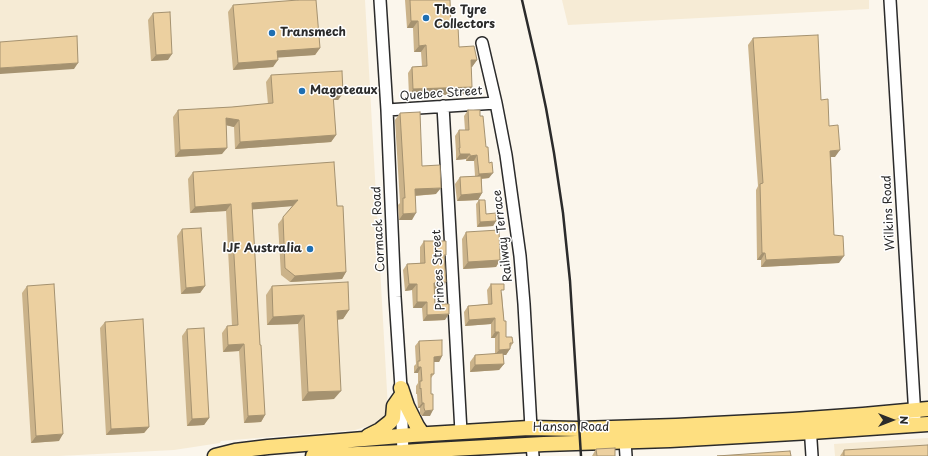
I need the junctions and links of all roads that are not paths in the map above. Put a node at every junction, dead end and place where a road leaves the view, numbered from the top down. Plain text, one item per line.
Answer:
1 (380, 0) edge
2 (890, 0) edge
3 (482, 43) dead end
4 (496, 103) junction
5 (443, 106) junction
6 (387, 110) junction
7 (401, 392) junction
8 (921, 409) edge
9 (921, 424) edge
10 (810, 425) junction
11 (532, 428) junction
12 (644, 428) junction
13 (461, 432) junction
14 (424, 434) junction
15 (402, 436) junction
16 (363, 439) junction
17 (625, 441) junction
18 (533, 450) edge
19 (429, 453) edge
20 (399, 455) edge
21 (214, 456) edge
22 (313, 456) edge
23 (626, 456) edge
24 (812, 456) edge

1 - 6 street, Cormack Road
2 - 8 street, Wilkins Road
3 - 4 street, Railway Terrace
4 - 5 street, Quebec Street
4 - 11 street, Railway Terrace
5 - 6 street, Quebec Street
5 - 13 street, Princes Street
6 - 7 street, Cormack Road
7 - 14 main road
7 - 15 street, Cormack Road
7 - 16 main road
8 - 9 street, Wilkins Road
8 - 10 main road, Hanson Road
9 - 10 main road, Hanson Road
10 - 12 main road, Hanson Road
10 - 17 main road, Hanson Road
10 - 24 street
11 - 12 main road, Hanson Road
11 - 13 main road, Hanson Road
12 - 17 main road
13 - 14 main road, Hanson Road
14 - 15 main road, Hanson Road
15 - 16 main road, Hanson Road
15 - 20 street, Cormack Road
16 - 21 main road, Hanson Road
17 - 18 main road, Hanson Road
17 - 23 street
18 - 19 main road, Hanson Road
19 - 20 main road, Hanson Road
20 - 22 main road, Hanson Road

